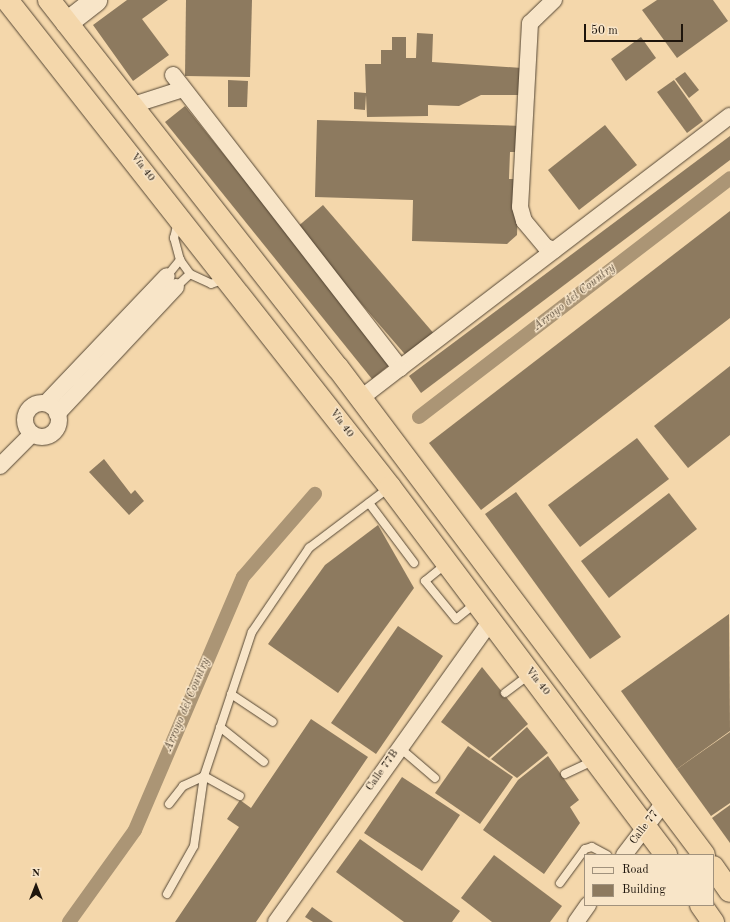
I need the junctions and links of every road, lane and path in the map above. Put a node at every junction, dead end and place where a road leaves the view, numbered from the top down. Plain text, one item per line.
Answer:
1 (7, 0) edge
2 (96, 0) edge
3 (554, 0) edge
4 (54, 2) edge
5 (67, 23) junction
6 (173, 75) dead end
7 (183, 89) junction
8 (140, 102) junction
9 (730, 116) edge
10 (107, 123) junction
11 (180, 215) junction
12 (555, 250) junction
13 (180, 260) junction
14 (190, 274) junction
15 (228, 278) junction
16 (171, 282) junction
17 (338, 368) junction
18 (400, 368) junction
19 (312, 387) junction
20 (366, 394) junction
21 (52, 409) junction
22 (32, 434) junction
23 (0, 466) edge
24 (390, 486) junction
25 (370, 503) junction
26 (414, 563) dead end
27 (491, 621) junction
28 (530, 675) junction
29 (581, 688) junction
30 (505, 693) dead end
31 (231, 694) junction
32 (556, 706) junction
33 (273, 722) dead end
34 (220, 727) junction
35 (400, 748) junction
36 (596, 759) junction
37 (264, 762) dead end
38 (565, 774) dead end
39 (204, 776) junction
40 (435, 778) dead end
41 (240, 796) dead end
42 (666, 800) junction
43 (169, 804) dead end
44 (646, 826) junction
45 (605, 854) edge
46 (625, 854) edge
47 (665, 854) edge
48 (703, 854) edge
49 (714, 868) edge
50 (560, 883) dead end
51 (730, 891) edge
52 (167, 894) dead end
53 (587, 906) edge
54 (702, 906) edge
55 (276, 922) edge
56 (576, 922) edge
57 (713, 922) edge

1 - 10 highway, Vía 40
2 - 5 main road
3 - 12 street
4 - 5 highway
5 - 8 highway
6 - 7 street
7 - 8 street
7 - 18 street
8 - 10 highway
8 - 17 highway
9 - 12 street
10 - 11 highway, Vía 40
11 - 13 lane
11 - 15 highway, Vía 40
12 - 18 street
13 - 14 lane
13 - 16 lane
14 - 15 lane
14 - 16 lane
15 - 19 highway, Vía 40
16 - 21 street
17 - 19 highway
17 - 20 highway
18 - 20 street
19 - 24 highway, Vía 40
20 - 29 highway
21 - 22 street
21 - 22 street
22 - 23 street
24 - 25 lane
24 - 27 highway, Vía 40
25 - 26 lane
25 - 31 lane
27 - 28 highway, Vía 40
27 - 35 street, Calle 77B
28 - 30 lane
28 - 32 highway, Vía 40
29 - 32 highway
29 - 42 highway
31 - 33 lane
31 - 34 lane
32 - 36 highway, Vía 40
34 - 37 lane
34 - 39 lane
35 - 40 lane
35 - 55 street, Calle 77B
36 - 38 lane
36 - 44 highway, Vía 40
39 - 41 lane
39 - 43 lane
39 - 52 lane
42 - 44 street, Calle 77
42 - 48 highway
44 - 46 street, Calle 77
44 - 47 highway, Vía 40
45 - 50 lane
49 - 51 highway
53 - 56 street
54 - 57 highway

